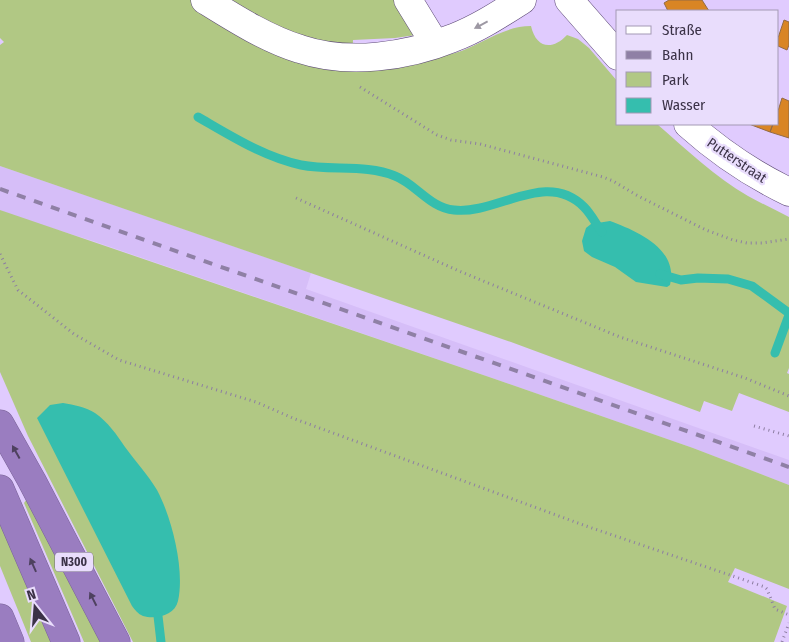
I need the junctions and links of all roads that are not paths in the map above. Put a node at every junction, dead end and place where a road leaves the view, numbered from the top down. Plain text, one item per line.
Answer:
1 (206, 0) edge
2 (408, 0) edge
3 (522, 0) edge
4 (570, 0) edge
5 (435, 44) junction
6 (616, 54) edge
7 (689, 125) edge
8 (789, 192) edge
9 (0, 424) edge
10 (0, 489) edge
11 (0, 618) edge
12 (10, 642) edge
13 (66, 642) edge
14 (116, 642) edge

1 - 5 street
2 - 5 street
3 -> 5 street
4 - 6 street
7 - 8 street, Putterstraat
14 -> 9 highway, N300
13 -> 10 highway, N300
11 - 12 highway

